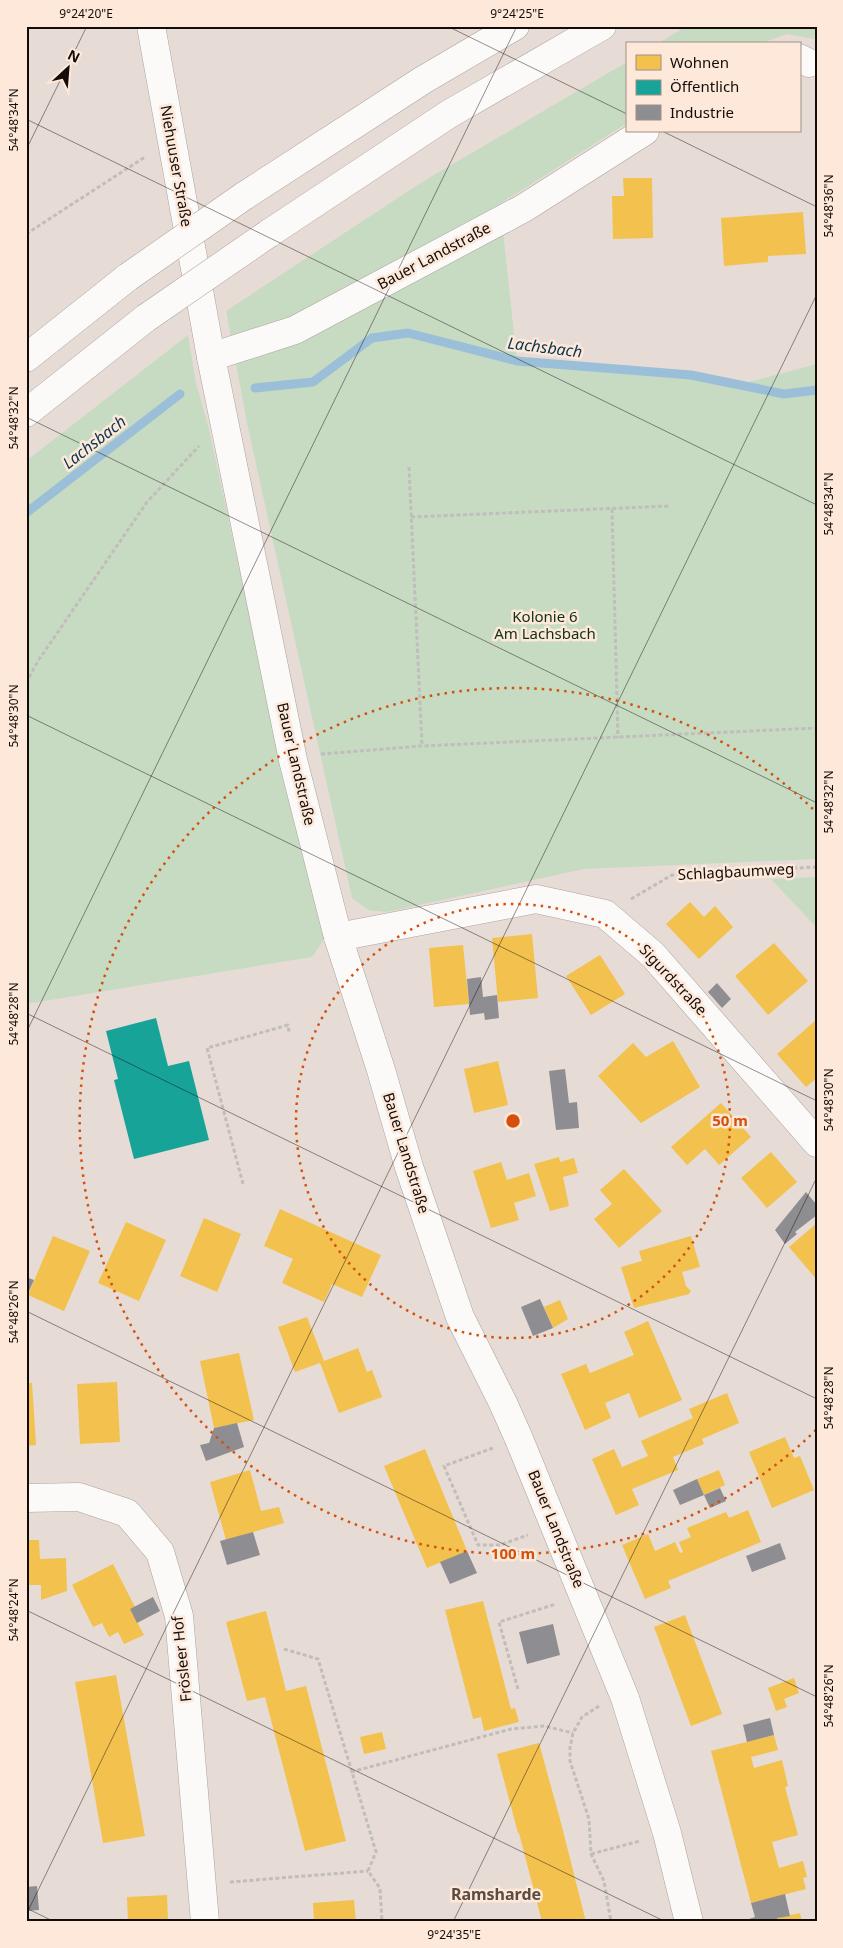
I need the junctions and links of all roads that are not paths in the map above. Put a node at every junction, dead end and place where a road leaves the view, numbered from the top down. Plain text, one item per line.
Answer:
1 (151, 26) edge
2 (515, 26) edge
3 (602, 26) edge
4 (643, 132) edge
5 (201, 306) joint
6 (211, 357) junction
7 (26, 358) edge
8 (26, 413) edge
9 (338, 937) junction
10 (817, 1143) edge
11 (26, 1498) edge
12 (205, 1922) edge
13 (689, 1922) edge

1 - 5 main road, Niehuuser Straße
2 - 7 main road, bridge
3 - 8 main road, bridge
4 - 6 main road, Bauer Landstraße
5 - 6 main road, Bauer Landstraße
6 - 9 main road, Bauer Landstraße
9 - 10 main road, Sigurdstraße
9 - 13 main road, Bauer Landstraße
11 - 12 main road, Frösleer Hof

